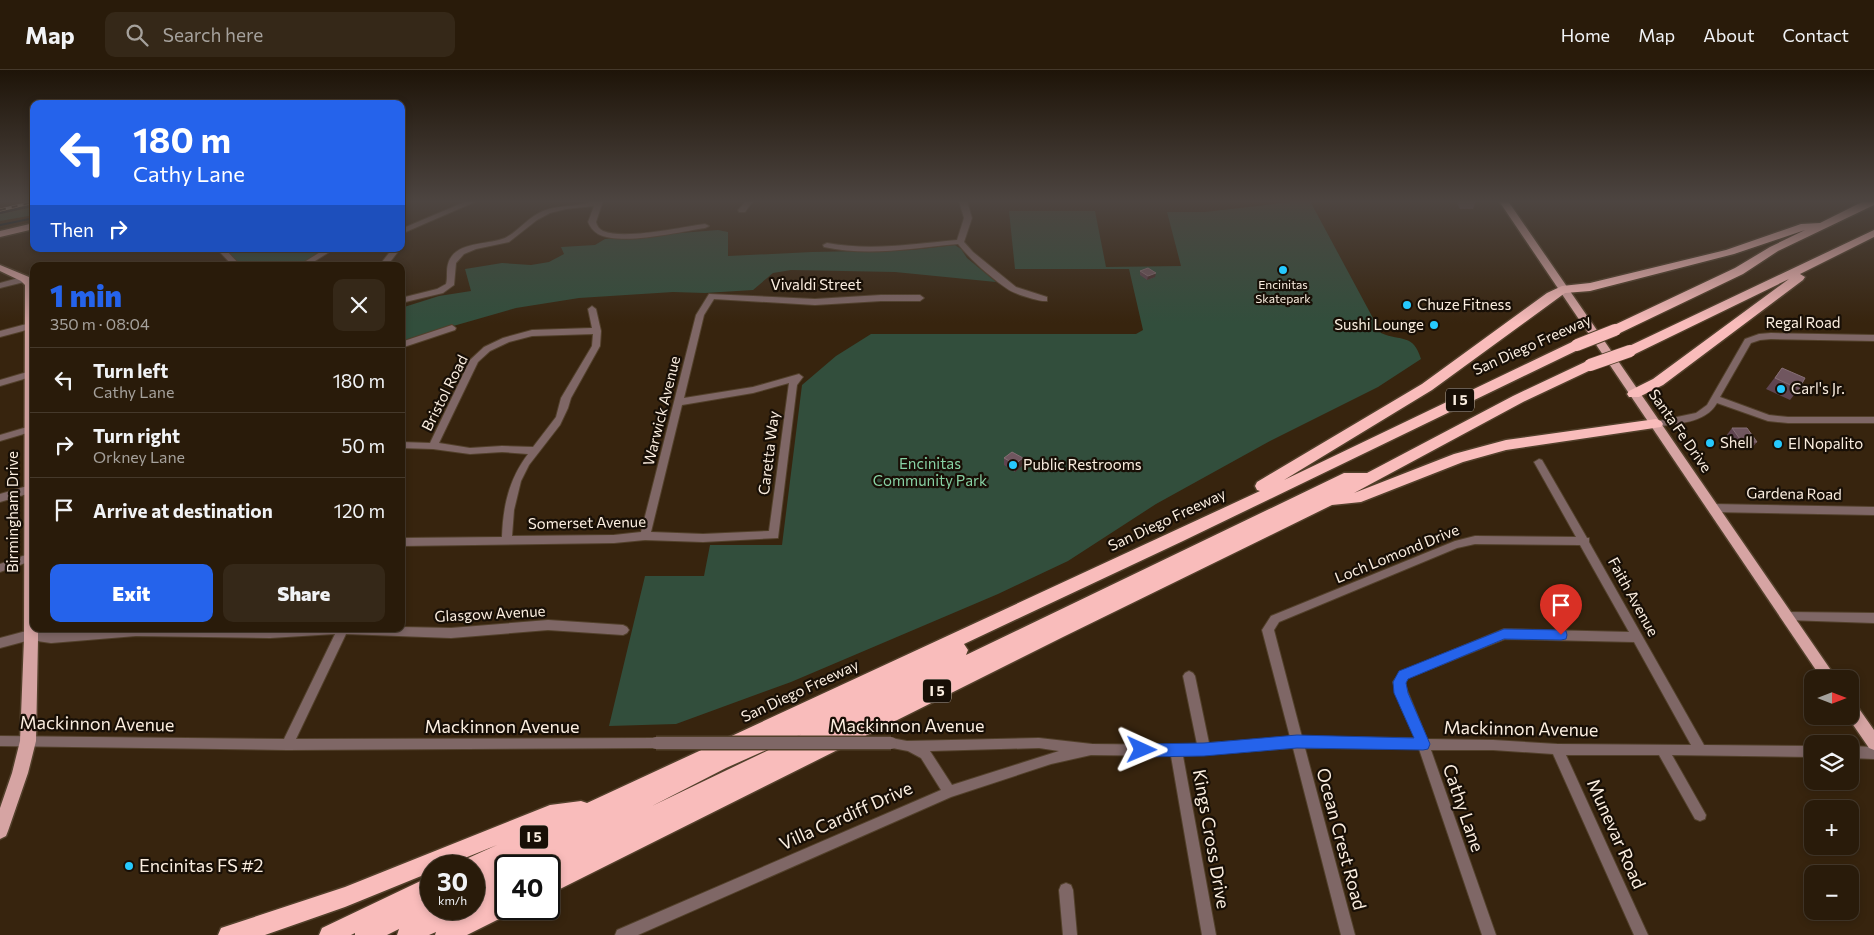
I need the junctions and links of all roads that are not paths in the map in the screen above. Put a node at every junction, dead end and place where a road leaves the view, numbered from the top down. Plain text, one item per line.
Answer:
1 (498, 241) edge
2 (1529, 241) edge
3 (1761, 241) edge
4 (1790, 241) edge
5 (1808, 241) edge
6 (1835, 241) edge
7 (1857, 241) edge
8 (960, 242) joint
9 (827, 245) dead end
10 (1774, 249) junction
11 (224, 252) edge
12 (325, 252) edge
13 (394, 252) edge
14 (1828, 255) junction
15 (233, 262) edge
16 (309, 262) edge
17 (386, 262) edge
18 (1813, 263) junction
19 (0, 267) edge
20 (0, 279) edge
21 (26, 279) junction
22 (30, 285) edge
23 (0, 286) edge
24 (1562, 290) junction
25 (712, 296) joint
26 (920, 298) dead end
27 (1044, 299) dead end
28 (405, 300) edge
29 (592, 309) dead end
30 (30, 326) edge
31 (452, 328) dead end
32 (597, 331) junction
33 (0, 334) edge
34 (1874, 338) edge
35 (405, 344) edge
36 (30, 375) edge
37 (0, 383) edge
38 (1634, 394) junction
39 (1715, 399) junction
40 (679, 402) junction
41 (1874, 420) edge
42 (1656, 424) junction
43 (30, 430) edge
44 (0, 438) edge
45 (405, 445) edge
46 (433, 446) junction
47 (534, 451) junction
48 (1343, 457) junction
49 (1539, 462) dead end
50 (1371, 478) junction
51 (30, 489) edge
52 (0, 498) edge
53 (1326, 501) junction
54 (1712, 508) junction
55 (1874, 511) edge
56 (774, 535) joint
57 (645, 536) junction
58 (1178, 537) junction
59 (507, 540) junction
60 (1585, 541) junction
61 (405, 542) edge
62 (30, 557) edge
63 (0, 568) edge
64 (1788, 616) junction
65 (1874, 618) edge
66 (623, 630) dead end
67 (405, 631) edge
68 (30, 632) edge
69 (36, 632) edge
70 (124, 632) edge
71 (203, 632) edge
72 (288, 632) edge
73 (342, 632) edge
74 (30, 635) junction
75 (1269, 636) joint
76 (1638, 636) junction
77 (0, 643) edge
78 (1824, 670) edge
79 (1189, 676) dead end
80 (1859, 721) edge
81 (0, 741) edge
82 (28, 741) junction
83 (1297, 742) junction
84 (1874, 743) edge
85 (1423, 744) junction
86 (287, 745) junction
87 (907, 746) junction
88 (1557, 749) junction
89 (1662, 749) junction
90 (1700, 749) junction
91 (1092, 750) junction
92 (1204, 750) junction
93 (1176, 751) junction
94 (1804, 751) edge
95 (1859, 752) edge
96 (1874, 753) edge
97 (949, 792) junction
98 (595, 808) junction
99 (1700, 815) dead end
100 (0, 828) edge
101 (533, 855) edge
102 (485, 860) edge
103 (560, 860) edge
104 (560, 879) edge
105 (1066, 890) dead end
106 (420, 891) edge
107 (495, 896) edge
108 (485, 905) edge
109 (420, 908) edge
110 (438, 920) edge
111 (465, 920) edge
112 (469, 920) edge
113 (228, 935) edge
114 (329, 935) edge
115 (365, 935) edge
116 (407, 935) edge
117 (446, 935) edge
118 (454, 935) edge
119 (622, 935) edge
120 (1070, 935) edge
121 (1209, 935) edge
122 (1348, 935) edge
123 (1490, 935) edge
124 (1641, 935) edge

1 - 28 street
2 - 24 main road, Santa Fe Drive
3 - 24 highway
4 - 10 highway, San Diego Freeway / I 5
5 - 10 highway
6 - 18 highway
7 - 14 highway, I 5
8 - 9 street
8 - 27 street
10 - 48 highway, San Diego Freeway / I 5, bridge
11 - 15 street
12 - 16 street
13 - 17 street
14 - 18 highway, I 5
14 - 38 highway
18 - 50 highway, I 5, bridge
19 - 20 main road
19 - 21 main road
21 - 22 main road, Birmingham Drive
21 - 23 street
24 - 38 main road, Santa Fe Drive
24 - 58 highway
25 - 26 street, Vivaldi Street
25 - 40 street, Warwick Avenue
29 - 32 street
30 - 33 street
31 - 35 street
32 - 46 street, Bristol Road
32 - 47 street
34 - 39 street, Regal Road
36 - 37 street
38 - 42 main road, Santa Fe Drive
39 - 41 street
39 - 42 street, Regal Road
40 - 56 street, Caretta Way
40 - 57 street, Warwick Avenue
42 - 53 highway
42 - 54 main road, Santa Fe Drive
43 - 44 street
45 - 46 street
46 - 47 street
47 - 59 street
48 - 58 highway, San Diego Freeway / I 5
48 - 101 highway
49 - 60 street, Faith Avenue
50 - 53 highway, I 5
50 - 103 highway
51 - 52 street
53 - 104 highway, I 5
54 - 55 street, Gardena Road
54 - 64 main road, Santa Fe Drive
56 - 57 street, Somerset Avenue
57 - 59 street, Somerset Avenue
58 - 98 highway, San Diego Freeway / I 5
59 - 61 street, Somerset Avenue
60 - 75 street, Loch Lomond Drive
60 - 76 street, Faith Avenue
62 - 63 street
64 - 65 street
64 - 78 main road, Santa Fe Drive
66 - 67 street, Glasgow Avenue
68 - 74 main road, Birmingham Drive
69 - 74 street
70 - 74 street, Glasgow Avenue
71 - 72 street, Glasgow Avenue
73 - 86 street
74 - 77 street, Glasgow Avenue
74 - 82 main road, Birmingham Drive
75 - 83 street, Ocean Crest Road
76 - 85 street, Cathy Lane
76 - 90 street, Faith Avenue
79 - 92 street
80 - 84 main road
81 - 82 street, Mackinnon Avenue
82 - 86 street, Mackinnon Avenue
82 - 100 main road, Birmingham Drive
83 - 85 street, Mackinnon Avenue
83 - 92 street, Mackinnon Avenue
83 - 122 street, Ocean Crest Road
85 - 88 street, Mackinnon Avenue
85 - 123 street, Cathy Lane
86 - 87 street, Mackinnon Avenue, bridge
87 - 91 street, Mackinnon Avenue
87 - 97 street
88 - 89 street, Mackinnon Avenue
88 - 124 street, Munevar Road
89 - 90 street, Mackinnon Avenue
89 - 99 street
90 - 94 street, Mackinnon Avenue
91 - 93 street, Mackinnon Avenue
91 - 97 street, Villa Cardiff Drive
92 - 93 street, Mackinnon Avenue
93 - 121 street, Kings Cross Drive
95 - 96 street
97 - 119 street, Villa Cardiff Drive
98 - 102 highway, San Diego Freeway / I 5
98 - 113 highway
105 - 120 street
106 - 114 highway
107 - 108 highway
109 - 115 highway
110 - 116 highway
111 - 117 highway
112 - 118 highway

